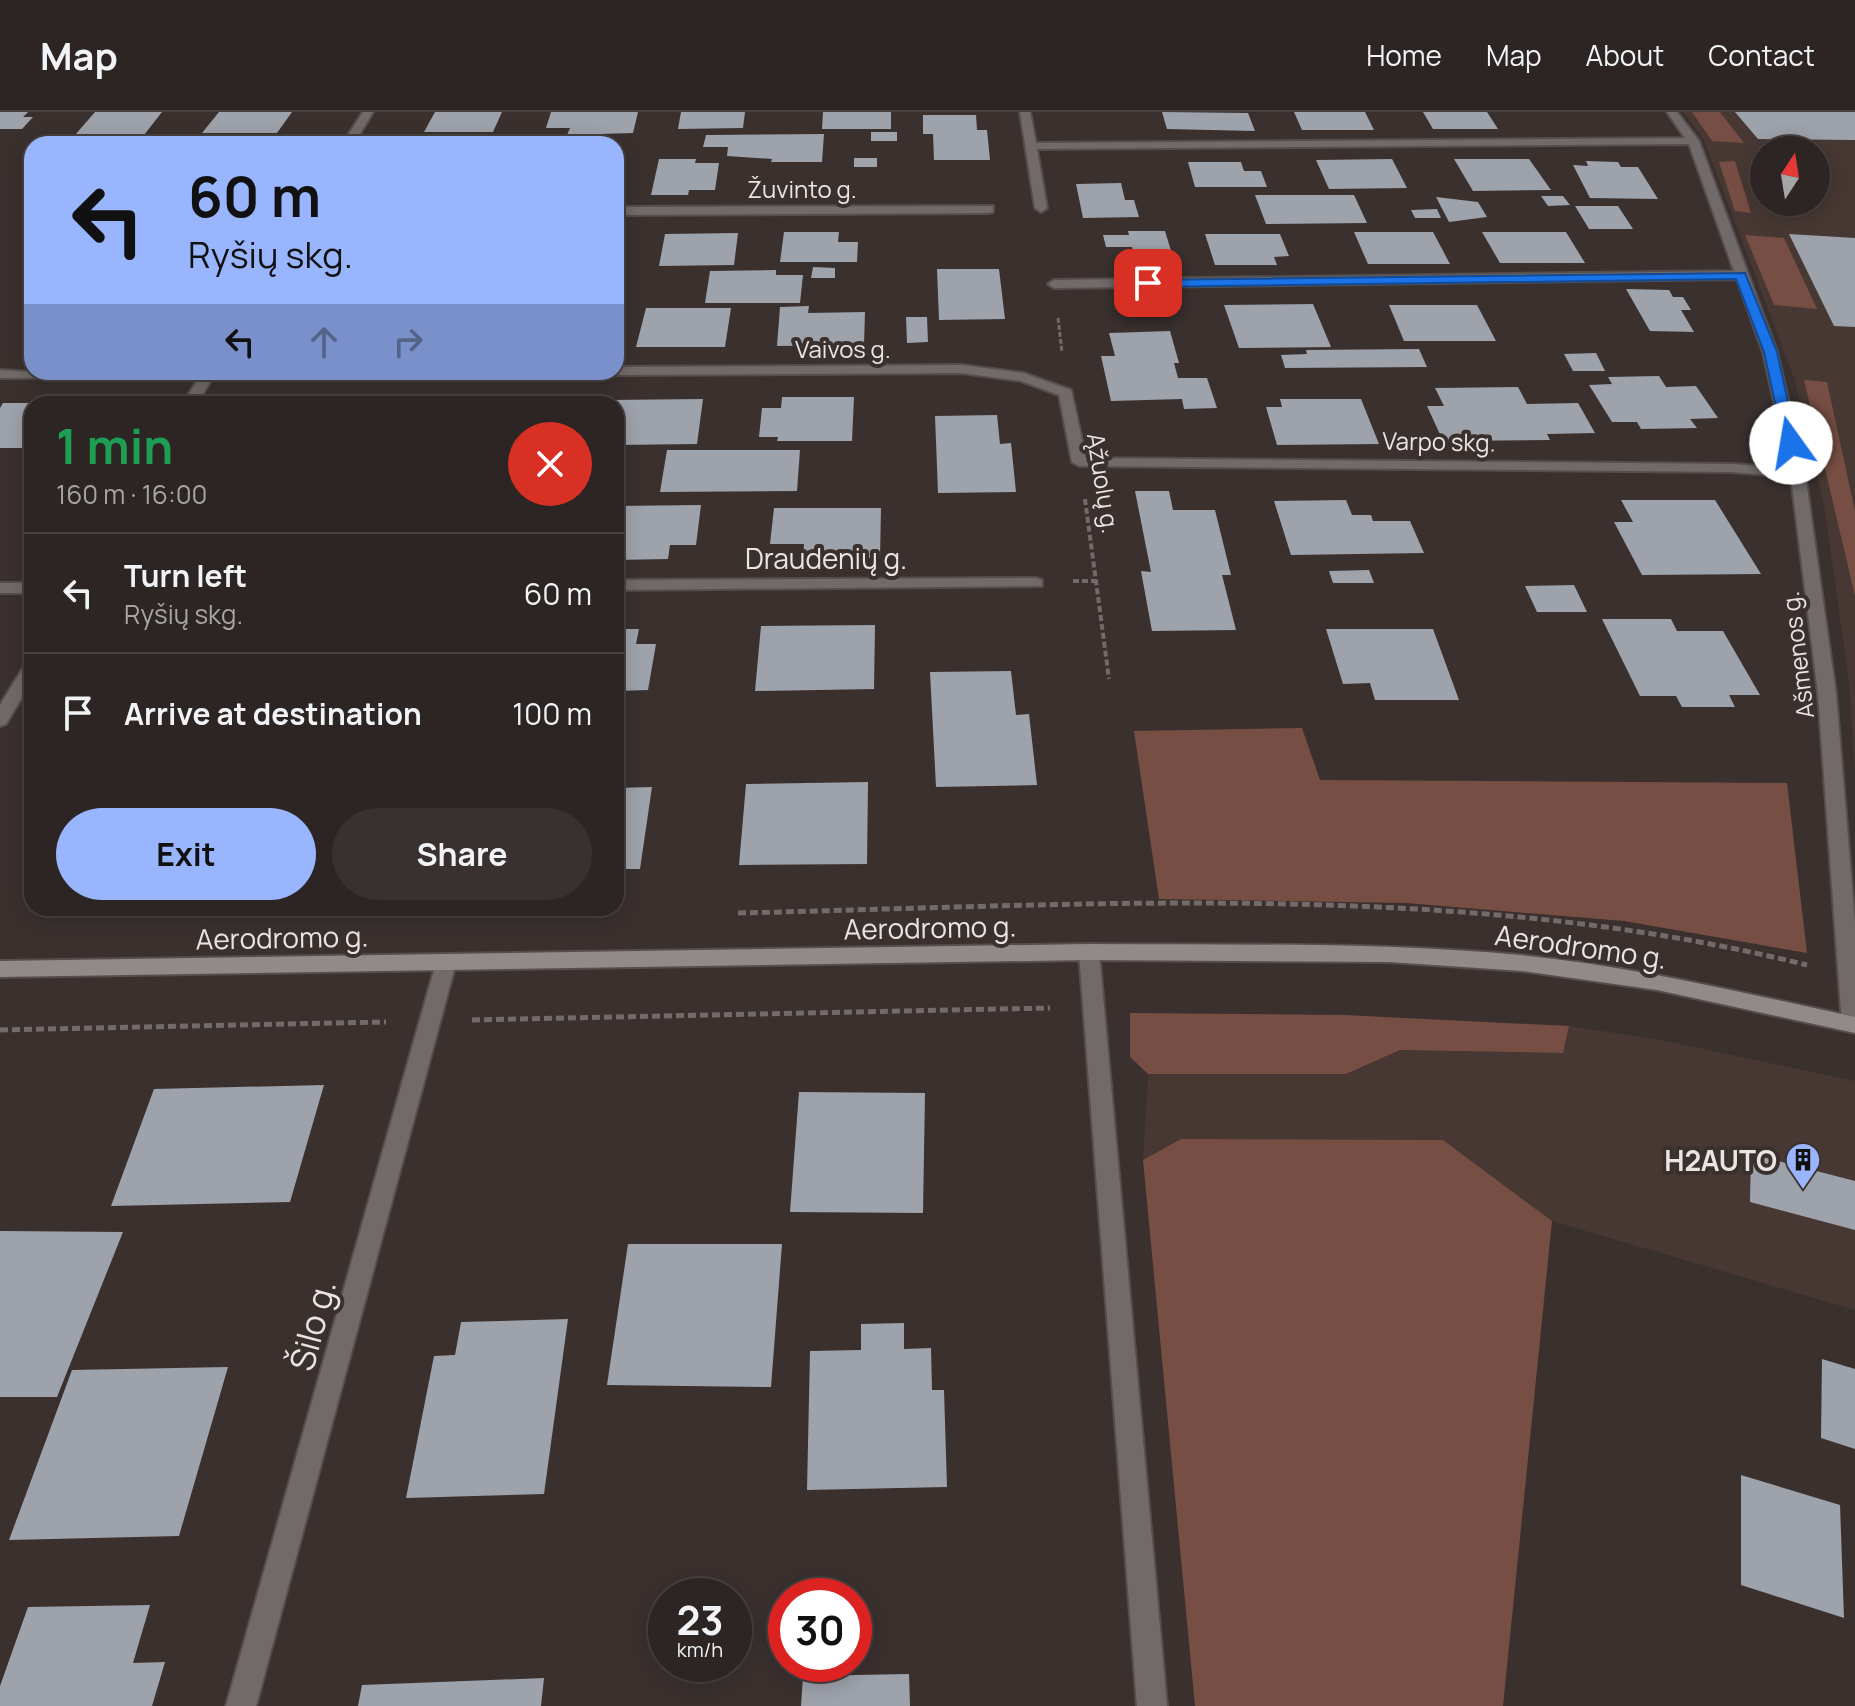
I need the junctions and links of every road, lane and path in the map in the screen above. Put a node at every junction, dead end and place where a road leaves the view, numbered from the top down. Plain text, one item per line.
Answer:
1 (368, 112) edge
2 (1025, 112) edge
3 (1672, 112) edge
4 (353, 136) edge
5 (1693, 141) junction
6 (1032, 146) junction
7 (1041, 208) dead end
8 (989, 209) dead end
9 (624, 211) edge
10 (1741, 275) junction
11 (1054, 284) dead end
12 (624, 371) edge
13 (0, 374) edge
14 (24, 374) edge
15 (1066, 393) joint
16 (1079, 462) junction
17 (1798, 473) junction
18 (1036, 583) dead end
19 (624, 585) edge
20 (0, 588) edge
21 (24, 588) edge
22 (1109, 679) dead end
23 (24, 680) edge
24 (0, 720) edge
25 (1089, 952) junction
26 (446, 963) junction
27 (0, 969) edge
28 (1091, 1008) junction
29 (431, 1021) junction
30 (1854, 1025) edge
31 (0, 1030) edge
32 (241, 1706) edge
33 (1152, 1706) edge

1 - 4 street
2 - 6 street
3 - 5 street, Ašmenos g.
5 - 6 street
5 - 10 street, Ašmenos g.
6 - 7 street
8 - 9 street, Žuvinto g.
10 - 11 street
10 - 17 street, Ašmenos g.
12 - 15 street, Vaivos g.
13 - 14 street
15 - 16 street, Ąžuolų g.
16 - 17 street, Varpo skg.
16 - 22 path, Ąžuolų g.
17 - 30 street, Ašmenos g.
18 - 19 street, Draudenių g.
20 - 21 street
23 - 24 street
25 - 26 main road, Aerodromo g.
25 - 28 street
25 - 30 main road, Aerodromo g.
26 - 27 main road, Aerodromo g.
26 - 29 street, Šilo g.
28 - 29 path
28 - 33 street
29 - 31 path
29 - 32 street, Šilo g.

